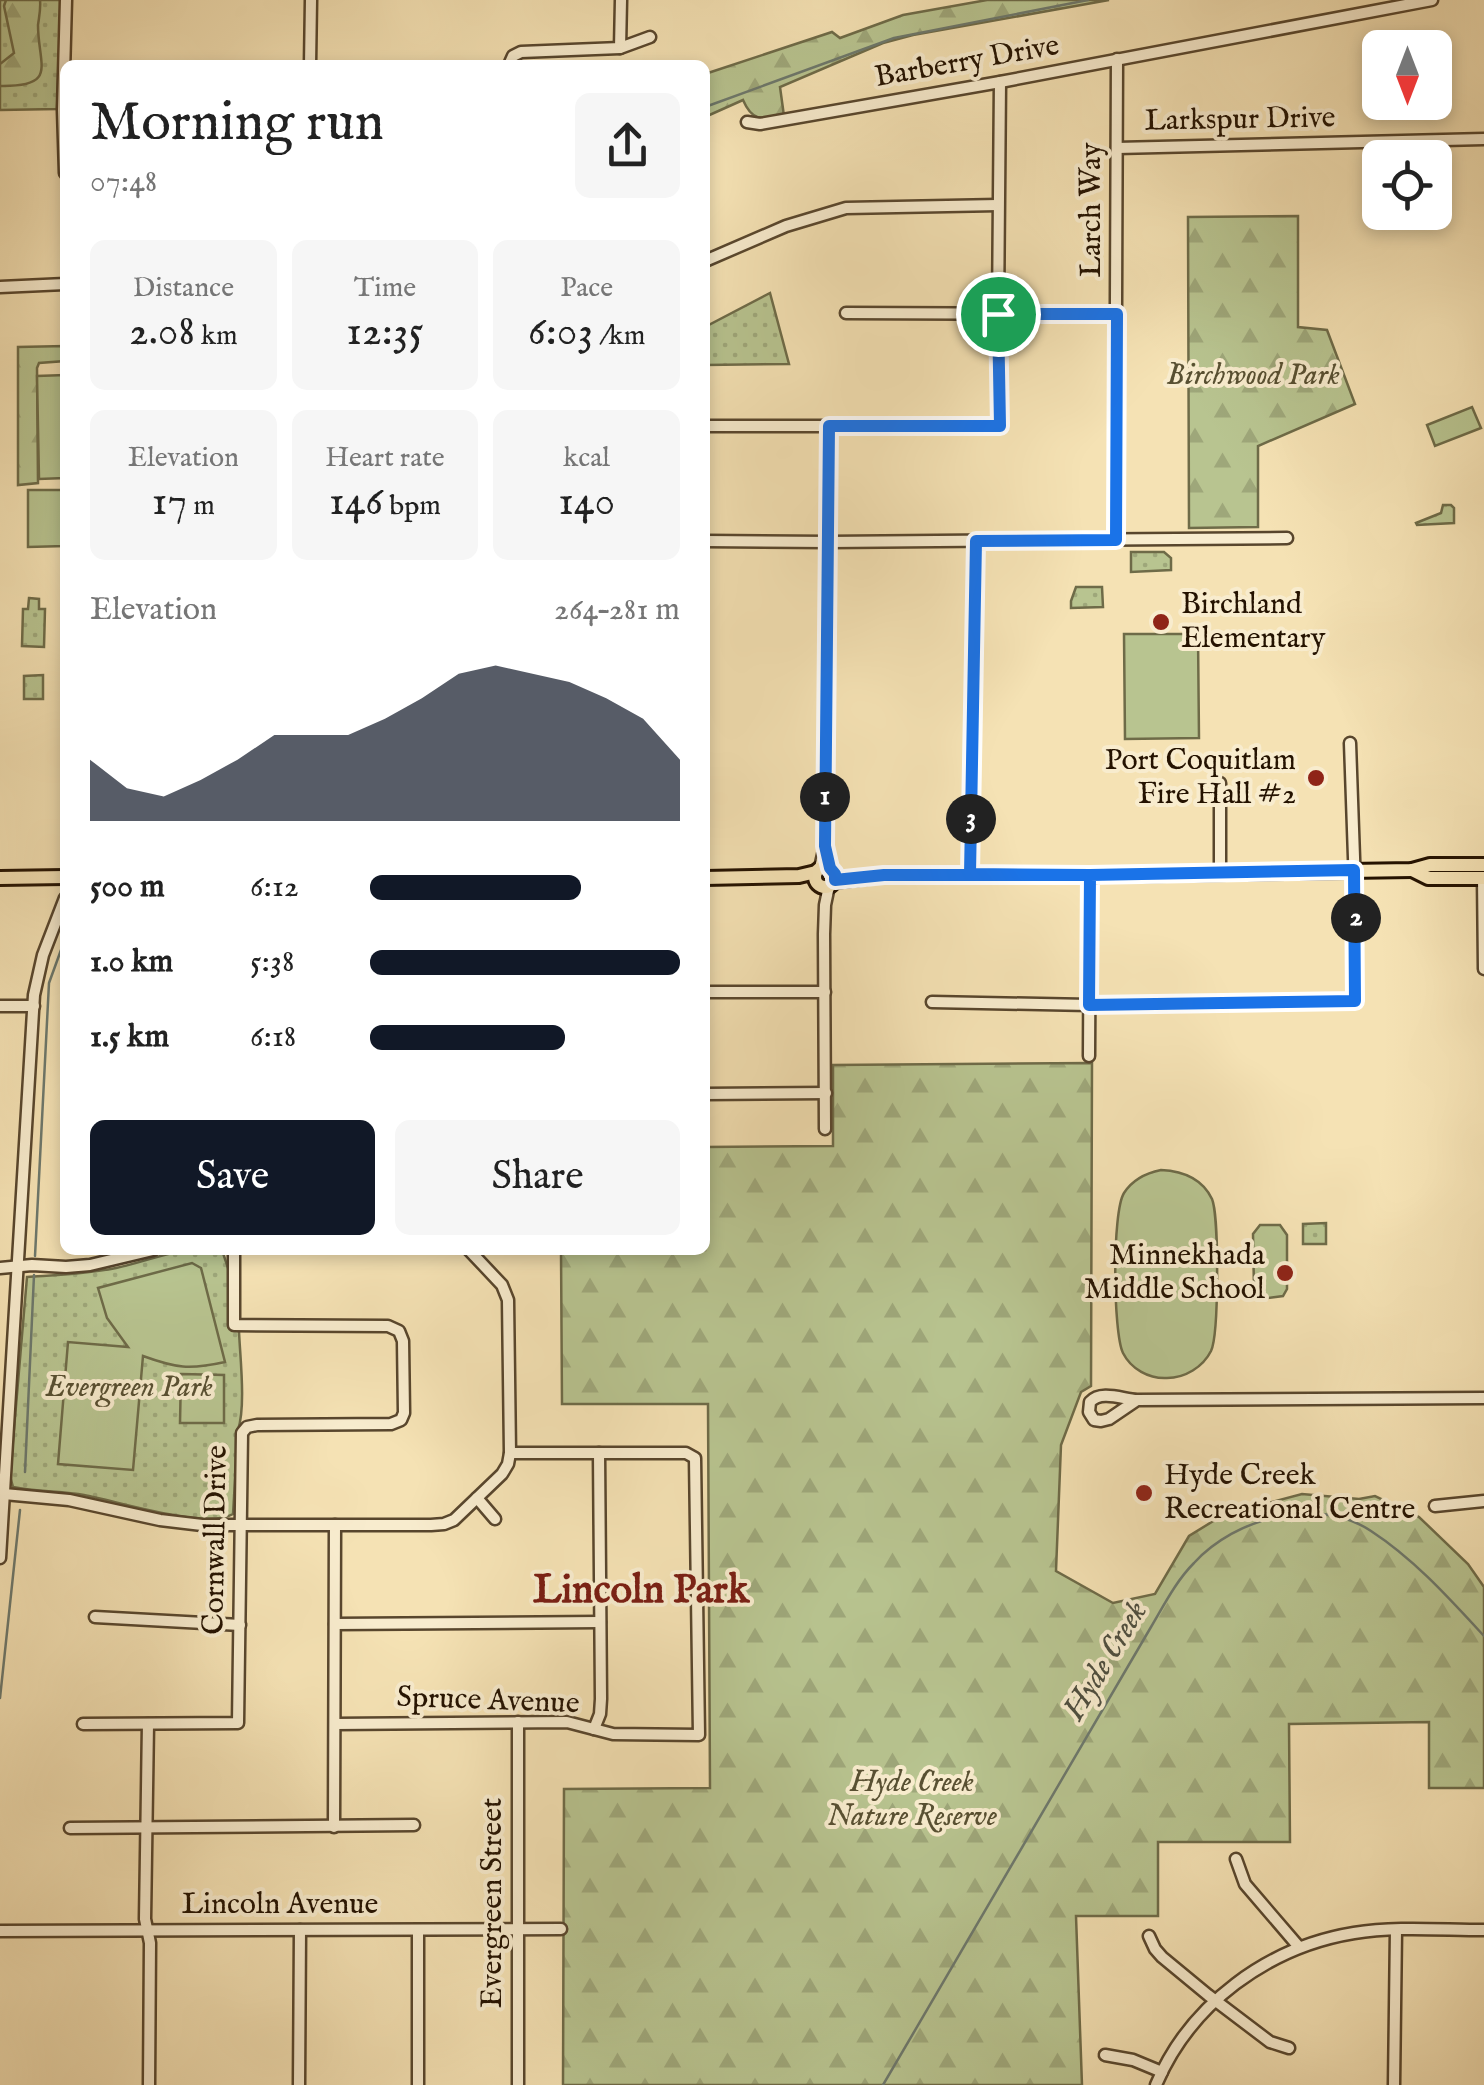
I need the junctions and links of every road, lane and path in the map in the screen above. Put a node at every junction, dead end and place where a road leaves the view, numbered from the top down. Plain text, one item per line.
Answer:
1 (66, 0) edge
2 (311, 0) edge
3 (621, 0) edge
4 (1432, 0) edge
5 (650, 38) dead end
6 (620, 48) junction
7 (1117, 59) junction
8 (64, 60) edge
9 (310, 60) edge
10 (513, 60) edge
11 (1000, 82) junction
12 (747, 122) dead end
13 (1484, 140) edge
14 (1117, 148) junction
15 (998, 205) junction
16 (710, 259) edge
17 (60, 284) edge
18 (0, 287) edge
19 (846, 314) dead end
20 (998, 314) junction
21 (1117, 314) junction
22 (710, 426) edge
23 (829, 426) junction
24 (1287, 538) dead end
25 (1116, 540) junction
26 (710, 541) edge
27 (976, 541) junction
28 (829, 542) junction
29 (1350, 743) dead end
30 (1220, 783) dead end
31 (1484, 864) edge
32 (1354, 870) junction
33 (1412, 870) junction
34 (1220, 873) junction
35 (970, 874) junction
36 (1090, 875) junction
37 (60, 877) edge
38 (825, 877) junction
39 (0, 878) edge
40 (710, 878) edge
41 (1484, 878) edge
42 (60, 912) edge
43 (1484, 968) edge
44 (710, 992) edge
45 (825, 992) junction
46 (932, 1002) dead end
47 (1089, 1005) junction
48 (0, 1006) edge
49 (34, 1006) junction
50 (1089, 1056) dead end
51 (710, 1094) edge
52 (826, 1094) junction
53 (825, 1129) dead end
54 (118, 1255) edge
55 (234, 1255) edge
56 (478, 1255) edge
57 (18, 1266) junction
58 (0, 1268) edge
59 (1484, 1398) edge
60 (1137, 1400) dead end
61 (510, 1453) junction
62 (599, 1454) junction
63 (4, 1494) junction
64 (477, 1498) junction
65 (1484, 1501) edge
66 (1435, 1506) dead end
67 (495, 1519) dead end
68 (335, 1525) junction
69 (240, 1526) junction
70 (0, 1558) edge
71 (94, 1616) dead end
72 (600, 1622) junction
73 (336, 1624) junction
74 (240, 1625) junction
75 (518, 1722) junction
76 (83, 1724) dead end
77 (148, 1724) junction
78 (334, 1724) junction
79 (594, 1729) junction
80 (414, 1825) dead end
81 (146, 1826) junction
82 (334, 1827) junction
83 (70, 1828) dead end
84 (1236, 1860) dead end
85 (561, 1929) dead end
86 (300, 1930) junction
87 (418, 1930) junction
88 (519, 1930) junction
89 (1396, 1930) junction
90 (1484, 1930) edge
91 (0, 1931) edge
92 (148, 1931) junction
93 (1149, 1936) dead end
94 (1299, 1948) junction
95 (1215, 2000) junction
96 (1289, 2048) dead end
97 (1105, 2056) dead end
98 (1162, 2072) junction
99 (149, 2085) edge
100 (300, 2085) edge
101 (418, 2085) edge
102 (518, 2085) edge
103 (1156, 2085) edge
104 (1394, 2085) edge

1 - 8 street
2 - 9 street
3 - 6 street
4 - 7 street, Barberry Drive
5 - 6 street
6 - 10 street
7 - 11 street, Barberry Drive
7 - 14 street, Larch Way
11 - 12 street, Barberry Drive
11 - 15 street
13 - 14 street, Larkspur Drive
14 - 21 street, Larch Way
15 - 16 street
15 - 20 street
17 - 18 street
19 - 20 street
20 - 21 street
20 - 23 street
21 - 25 street, Larch Way
22 - 23 street
23 - 28 street
24 - 25 street
25 - 27 street
26 - 28 street
27 - 28 street
27 - 35 street
28 - 38 street
29 - 32 street
30 - 34 street
31 - 33 main road
32 - 33 main road
32 - 34 main road
32 - 47 street
33 - 41 main road
34 - 36 main road
35 - 36 main road
35 - 38 main road
36 - 47 street
37 - 39 main road
38 - 40 main road
38 - 45 street
41 - 43 street
42 - 49 street
44 - 45 street
45 - 52 street
46 - 47 street
47 - 50 street
48 - 49 street
49 - 57 street
51 - 52 street
52 - 53 street
54 - 57 street
55 - 69 street, Cornwall Drive
56 - 61 street
57 - 58 street
57 - 63 street
59 - 60 street
61 - 62 street
61 - 64 street
62 - 72 street
62 - 79 street, Spruce Avenue
63 - 69 street
63 - 70 street
64 - 67 street
64 - 68 street
65 - 66 street
68 - 69 street
68 - 73 street
69 - 74 street, Cornwall Drive
71 - 74 street
72 - 73 street
72 - 79 street
73 - 78 street
74 - 77 street, Cornwall Drive
75 - 78 street, Spruce Avenue
75 - 79 street, Spruce Avenue
75 - 88 street, Evergreen Street
76 - 77 street
77 - 81 street
78 - 82 street
80 - 82 street
81 - 82 street
81 - 83 street
81 - 92 street
84 - 94 street
85 - 88 street, Lincoln Avenue
86 - 87 street, Lincoln Avenue
86 - 92 street, Lincoln Avenue
86 - 100 street
87 - 88 street, Lincoln Avenue
87 - 101 street
88 - 102 street, Evergreen Street
89 - 90 street
89 - 94 street
89 - 104 street
91 - 92 street, Lincoln Avenue
92 - 99 street
93 - 95 street
94 - 95 street
95 - 96 street
95 - 98 street
97 - 98 street
98 - 103 street

